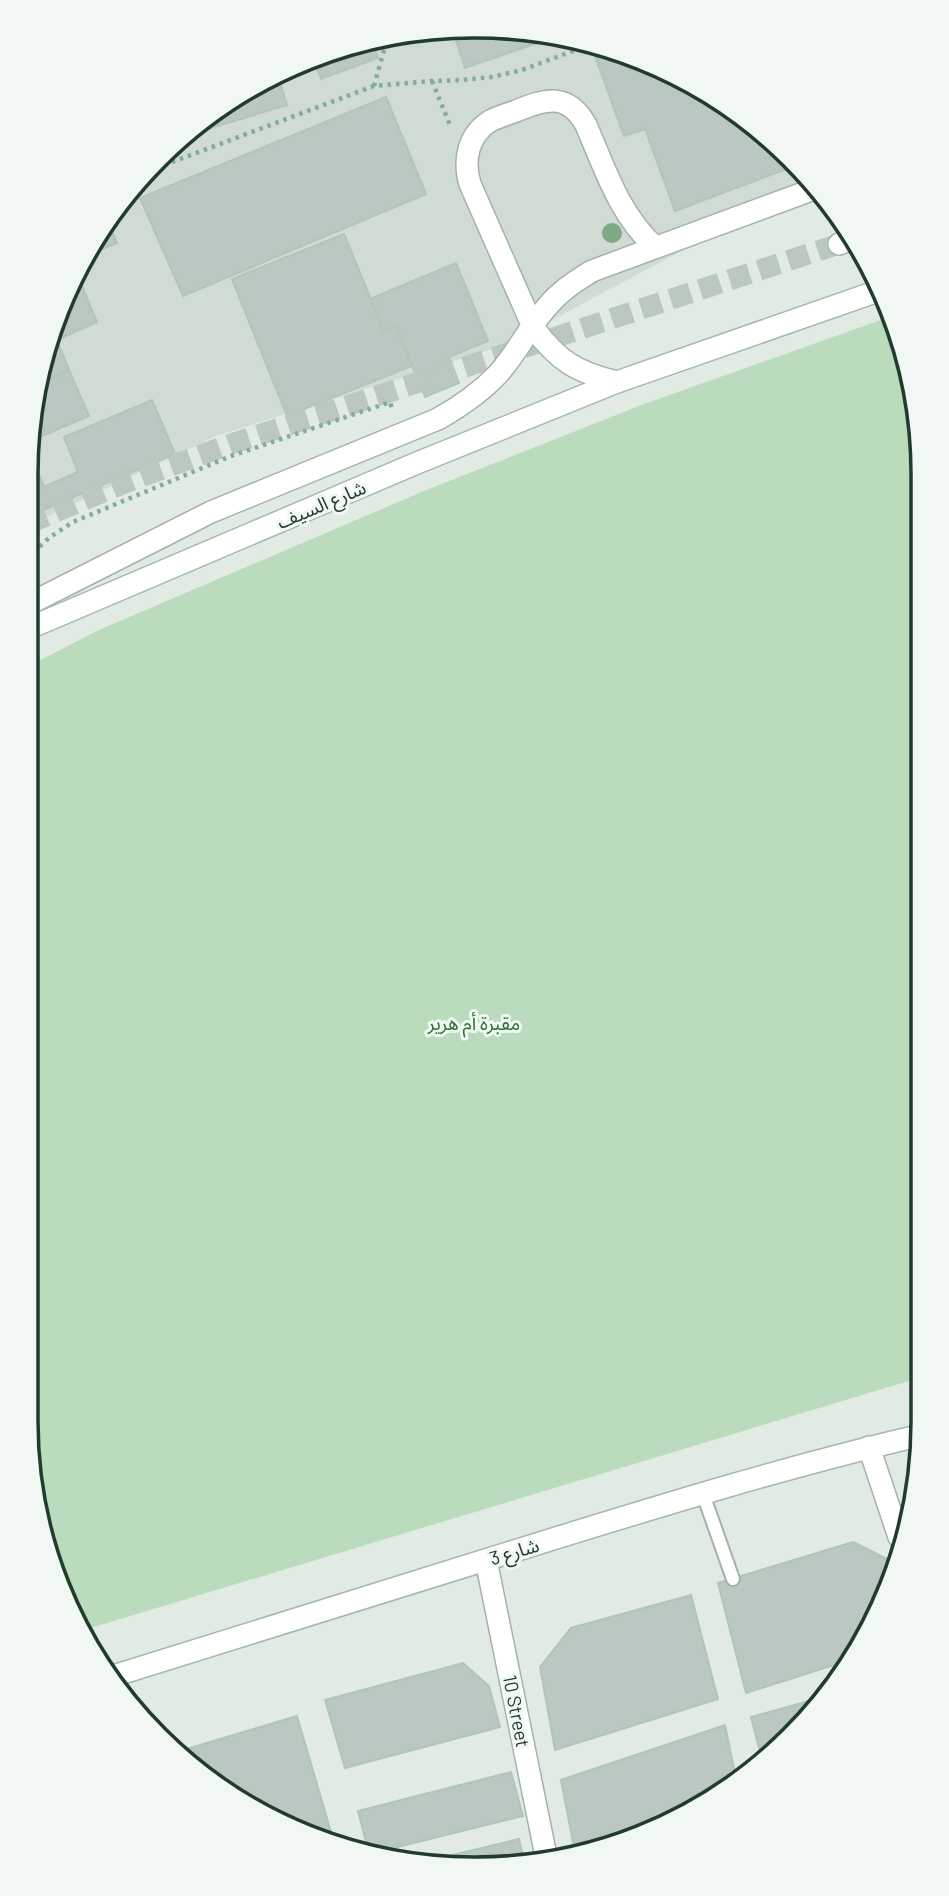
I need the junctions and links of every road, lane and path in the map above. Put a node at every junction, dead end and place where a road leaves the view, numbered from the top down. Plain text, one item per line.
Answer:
1 (385, 48) edge
2 (575, 50) edge
3 (374, 86) junction
4 (169, 163) edge
5 (806, 192) edge
6 (655, 247) junction
7 (871, 294) edge
8 (533, 327) junction
9 (617, 382) junction
10 (38, 599) edge
11 (38, 624) edge
12 (910, 1438) edge
13 (869, 1447) junction
14 (702, 1494) junction
15 (897, 1530) edge
16 (486, 1560) junction
17 (733, 1579) dead end
18 (119, 1674) edge
19 (545, 1852) edge

1 - 3 path
2 - 3 path
3 - 4 path
5 - 6 street, شارع السيف
6 - 8 street, شارع السيف
6 - 8 street
7 - 9 street, شارع السيف
8 - 9 street
8 - 10 street, شارع السيف
9 - 11 street, شارع السيف
12 - 13 street, شارع 3
13 - 14 street, شارع 3
13 - 15 street
14 - 16 street, شارع 3
14 - 17 lane
16 - 18 street, شارع 3
16 - 19 street, 10 Street

